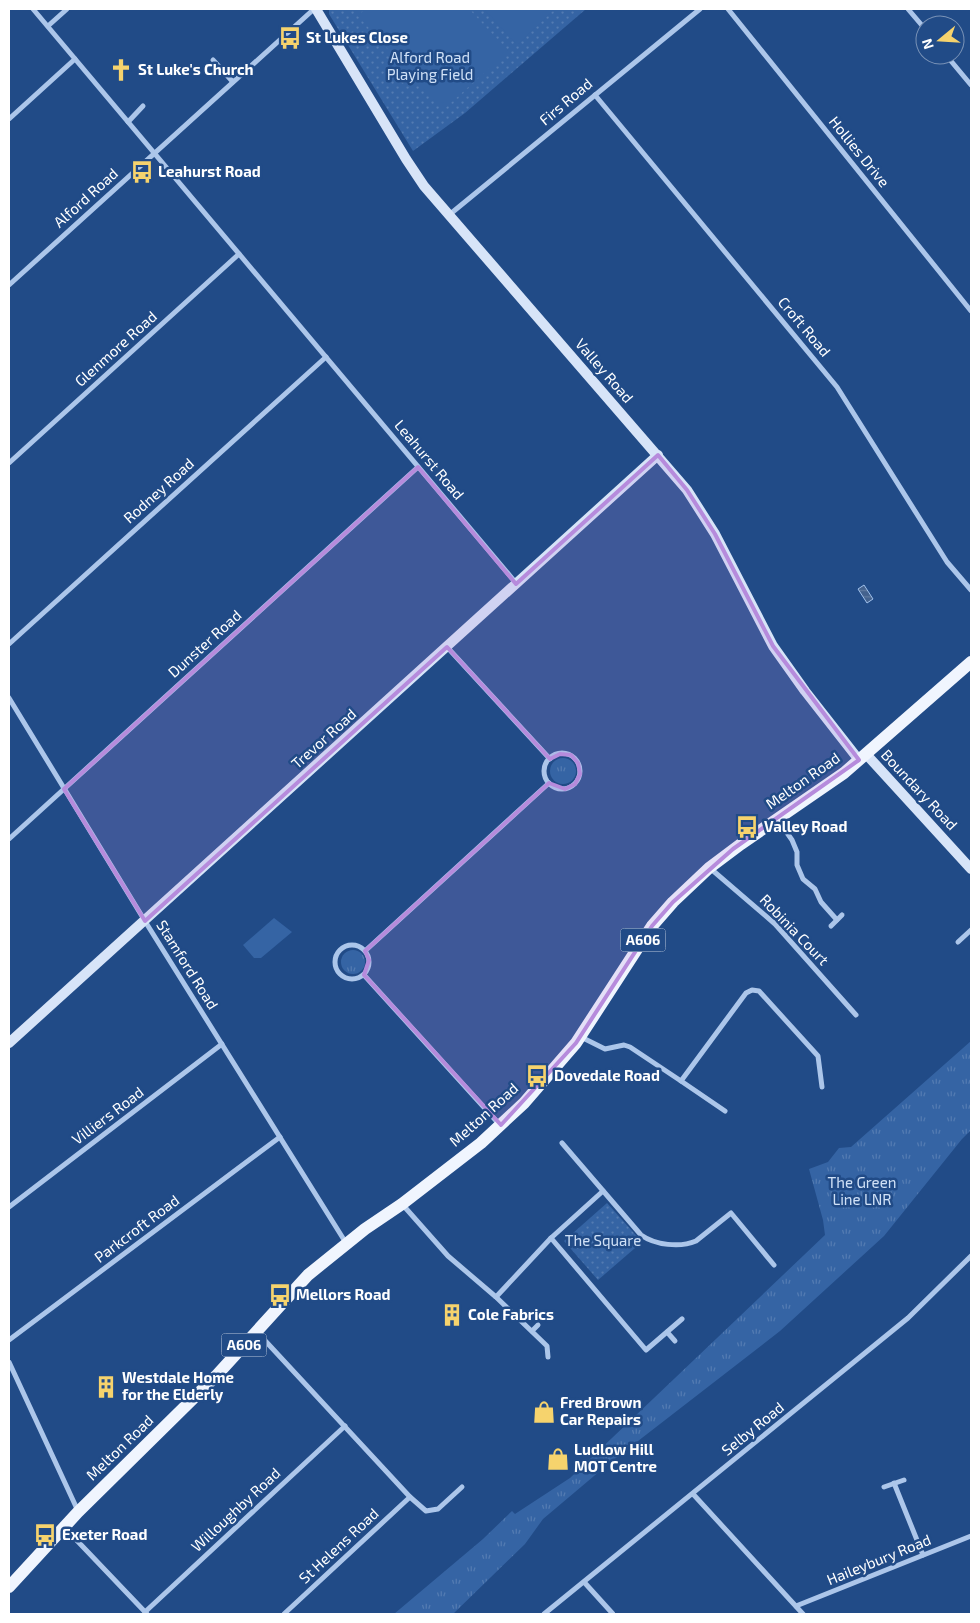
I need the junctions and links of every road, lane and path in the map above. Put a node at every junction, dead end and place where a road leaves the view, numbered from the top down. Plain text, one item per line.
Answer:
1 (34, 9) edge
2 (67, 9) edge
3 (315, 9) edge
4 (700, 9) edge
5 (728, 9) edge
6 (48, 26) junction
7 (75, 59) junction
8 (213, 60) dead end
9 (954, 65) edge
10 (233, 82) junction
11 (971, 85) edge
12 (595, 95) junction
13 (143, 106) dead end
14 (9, 119) edge
15 (128, 122) junction
16 (155, 153) junction
17 (448, 216) junction
18 (240, 254) junction
19 (9, 285) edge
20 (971, 311) edge
21 (326, 357) junction
22 (658, 455) junction
23 (9, 463) edge
24 (418, 467) junction
25 (516, 584) junction
26 (971, 590) edge
27 (9, 644) edge
28 (447, 646) junction
29 (971, 662) edge
30 (9, 698) edge
31 (863, 757) junction
32 (550, 758) junction
33 (549, 783) junction
34 (64, 789) junction
35 (777, 819) junction
36 (9, 839) edge
37 (710, 868) junction
38 (971, 869) edge
39 (842, 915) dead end
40 (837, 920) junction
41 (145, 921) junction
42 (831, 926) dead end
43 (971, 930) edge
44 (958, 942) dead end
45 (365, 951) junction
46 (364, 974) junction
47 (856, 1015) dead end
48 (581, 1036) junction
49 (9, 1043) edge
50 (222, 1044) junction
51 (681, 1081) junction
52 (822, 1087) dead end
53 (725, 1111) dead end
54 (501, 1125) junction
55 (280, 1137) junction
56 (562, 1143) dead end
57 (603, 1191) junction
58 (402, 1204) junction
59 (9, 1207) edge
60 (551, 1238) junction
61 (347, 1244) junction
62 (971, 1256) edge
63 (774, 1265) dead end
64 (496, 1297) junction
65 (682, 1319) dead end
66 (538, 1325) dead end
67 (532, 1331) junction
68 (256, 1332) junction
69 (667, 1332) junction
70 (9, 1340) edge
71 (675, 1341) dead end
72 (548, 1357) dead end
73 (9, 1362) edge
74 (345, 1426) junction
75 (904, 1480) dead end
76 (894, 1484) junction
77 (462, 1487) dead end
78 (884, 1487) dead end
79 (693, 1494) junction
80 (410, 1496) junction
81 (78, 1512) junction
82 (64, 1527) junction
83 (971, 1536) edge
84 (923, 1555) junction
85 (10, 1581) edge
86 (584, 1582) junction
87 (796, 1606) junction
88 (146, 1613) edge
89 (284, 1614) edge
90 (544, 1614) edge
91 (613, 1614) edge
92 (803, 1614) edge

1 - 6 street, Leahurst Road
2 - 6 street
3 - 10 street, Alford Road
3 - 17 street, Valley Road
4 - 12 street, Firs Road
5 - 20 street, Hollies Drive
6 - 7 street, Leahurst Road
7 - 14 street
7 - 15 street, Leahurst Road
8 - 10 street
9 - 11 street
10 - 16 street, Alford Road
12 - 17 street, Firs Road
12 - 26 street, Croft Road
13 - 15 street
15 - 16 street, Leahurst Road
16 - 18 street, Leahurst Road
16 - 19 street, Alford Road
17 - 22 street, Valley Road
18 - 21 street, Leahurst Road
18 - 23 street, Glenmore Road
21 - 24 street, Leahurst Road
21 - 27 street, Rodney Road
22 - 25 street, Trevor Road
22 - 31 street, Valley Road
24 - 25 street, Leahurst Road
24 - 34 street, Dunster Road
25 - 28 street, Trevor Road
28 - 32 street
28 - 41 street, Trevor Road
29 - 31 main road, Melton Road / A606
30 - 34 street, Stamford Road
31 - 35 main road, Melton Road / A606
31 - 38 street, Boundary Road
32 - 33 street
32 - 33 street
33 - 45 street
34 - 36 street, Dunster Road
34 - 41 street, Stamford Road
35 - 37 main road, Melton Road / A606
35 - 40 street
37 - 47 street, Robinia Court
37 - 48 main road, Melton Road / A606
39 - 40 street
40 - 42 street
41 - 49 street, Trevor Road
41 - 50 street, Stamford Road
43 - 44 street
45 - 46 street
45 - 46 street
46 - 54 street
48 - 51 street
48 - 54 main road, Melton Road / A606
50 - 55 street, Stamford Road
50 - 59 street, Villiers Road
51 - 52 street
51 - 53 street
54 - 58 main road, Melton Road / A606
55 - 61 street, Stamford Road
55 - 70 street, Parkcroft Road
56 - 57 street
57 - 60 street
57 - 63 street
58 - 61 main road, Melton Road / A606
58 - 64 street
60 - 64 street
60 - 69 street
61 - 68 main road, Melton Road / A606
62 - 79 street, Selby Road
64 - 67 street
65 - 69 street
66 - 67 street
67 - 72 street
68 - 74 street
68 - 81 main road, Melton Road / A606
69 - 71 street
73 - 81 street
74 - 80 street
74 - 88 street, Willoughby Road
75 - 76 street
76 - 78 street
76 - 84 street
77 - 80 street
79 - 86 street, Selby Road
79 - 87 street
80 - 89 street, St Helens Road
81 - 82 main road, Melton Road / A606
82 - 85 main road, Melton Road / A606
82 - 88 street
83 - 84 street, Haileybury Road
84 - 87 street, Haileybury Road
86 - 90 street, Selby Road
86 - 91 street
87 - 92 street

